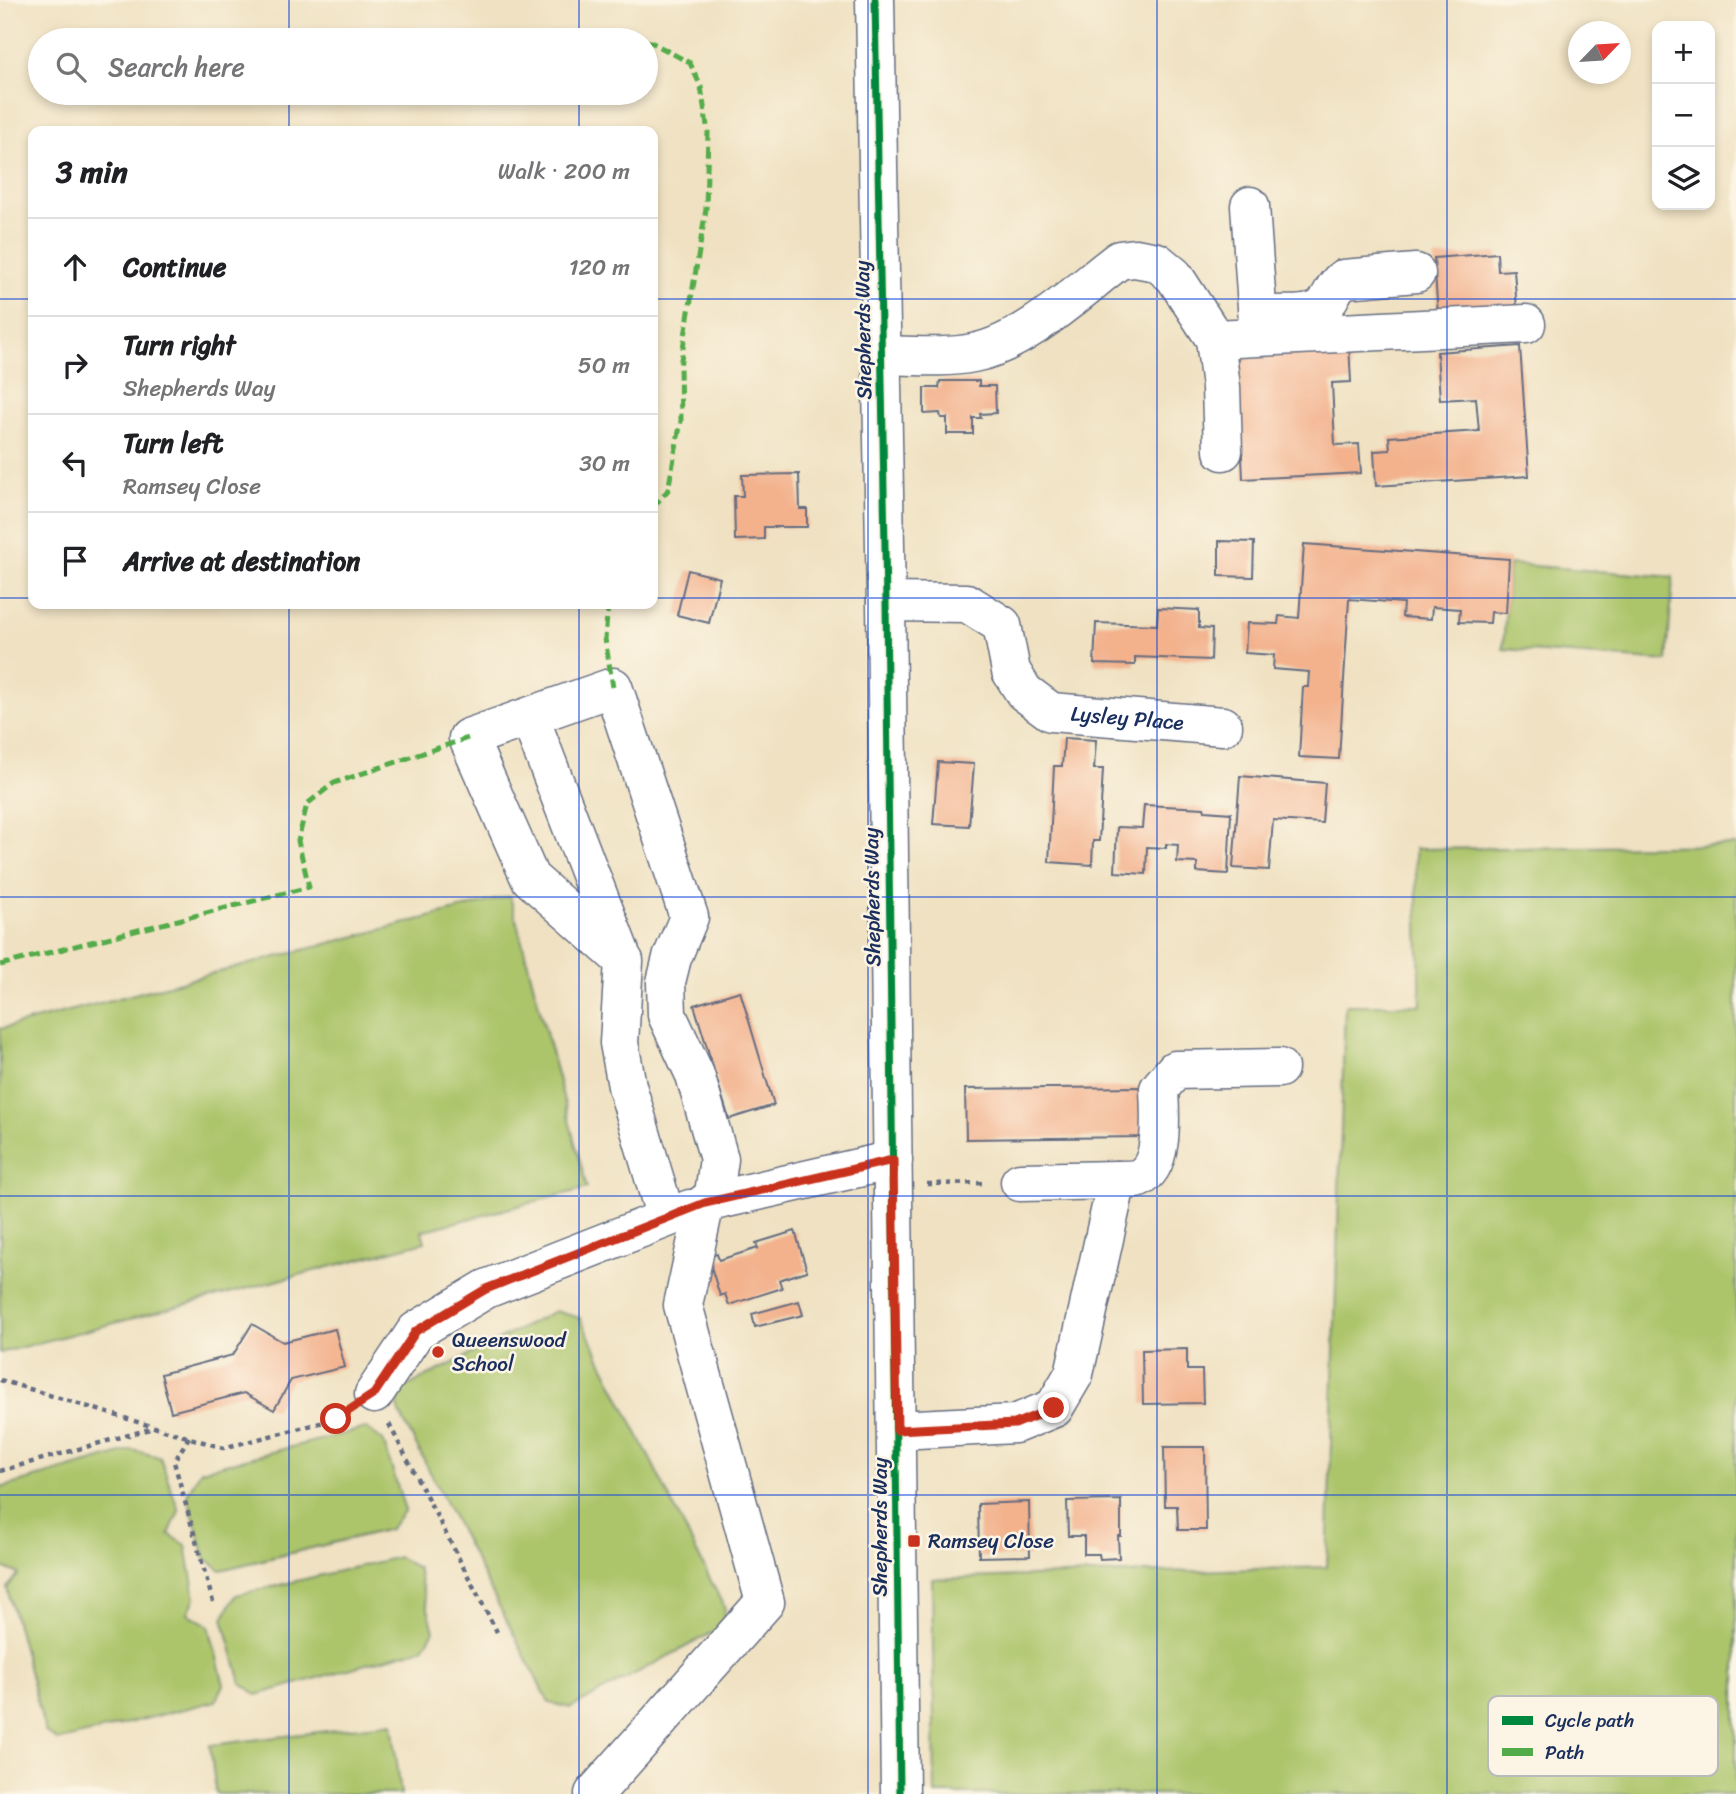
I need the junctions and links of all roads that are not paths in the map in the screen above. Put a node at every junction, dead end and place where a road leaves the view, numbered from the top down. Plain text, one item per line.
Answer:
1 (875, 0) edge
2 (1250, 206) dead end
3 (1416, 273) dead end
4 (1526, 324) dead end
5 (1258, 326) junction
6 (1216, 339) junction
7 (880, 355) junction
8 (1223, 451) dead end
9 (886, 602) junction
10 (530, 718) junction
11 (1223, 726) dead end
12 (624, 961) junction
13 (667, 1015) junction
14 (1279, 1068) dead end
15 (893, 1172) junction
16 (1117, 1180) junction
17 (1020, 1182) road end
18 (709, 1202) junction
19 (666, 1218) junction
20 (374, 1394) road end
21 (897, 1430) junction
22 (594, 1794) edge
23 (900, 1794) edge

1 - 7 street, Shepherds Way
2 - 5 street
3 - 5 street
4 - 5 street
5 - 6 street
6 - 7 street
6 - 8 street
7 - 9 street, Shepherds Way
9 - 11 street, Lysley Place
9 - 15 street, Shepherds Way
10 - 12 street
10 - 12 street
10 - 13 street
12 - 13 street
12 - 19 street
13 - 18 street
14 - 16 street
15 - 18 street
15 - 21 street, Shepherds Way
16 - 17 street
16 - 21 street
18 - 19 street
18 - 22 street
19 - 20 street
21 - 23 street, Shepherds Way

